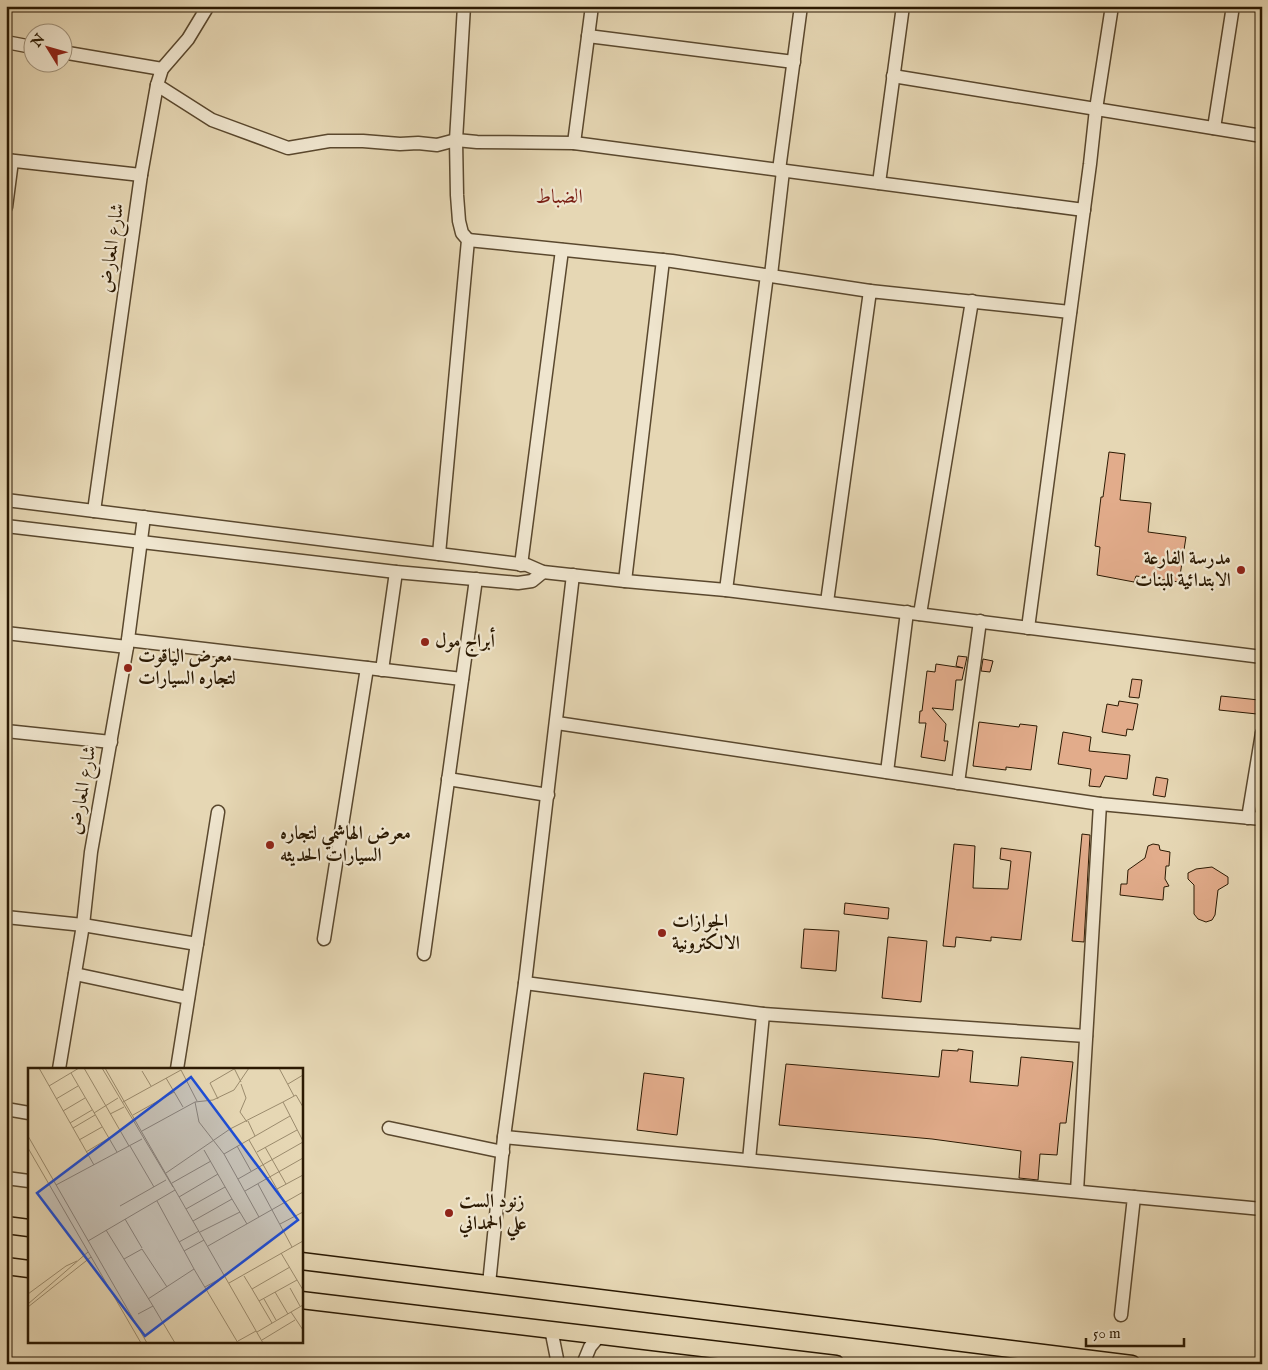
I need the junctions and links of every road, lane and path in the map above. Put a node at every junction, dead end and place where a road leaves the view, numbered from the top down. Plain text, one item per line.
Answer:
1 (208, 6) edge
2 (464, 6) edge
3 (592, 6) edge
4 (801, 6) edge
5 (903, 6) edge
6 (1112, 6) edge
7 (1233, 6) edge
8 (588, 36) junction
9 (6, 42) edge
10 (22, 45) edge
11 (72, 54) edge
12 (794, 62) junction
13 (162, 69) junction
14 (894, 76) junction
15 (157, 85) junction
16 (1096, 109) junction
17 (1214, 128) junction
18 (1262, 136) edge
19 (456, 140) junction
20 (574, 143) junction
21 (9, 160) edge
22 (781, 170) junction
23 (141, 175) junction
24 (879, 183) junction
25 (6, 208) edge
26 (1084, 210) junction
27 (468, 240) junction
28 (562, 250) junction
29 (663, 260) junction
30 (769, 275) junction
31 (870, 291) junction
32 (972, 301) junction
33 (1070, 312) junction
34 (6, 500) edge
35 (94, 511) junction
36 (144, 517) junction
37 (6, 526) edge
38 (142, 542) junction
39 (439, 554) junction
40 (521, 565) junction
41 (396, 572) junction
42 (543, 572) junction
43 (573, 575) junction
44 (476, 579) junction
45 (625, 581) junction
46 (726, 590) junction
47 (827, 602) junction
48 (907, 612) junction
49 (920, 614) junction
50 (980, 621) junction
51 (1028, 628) junction
52 (6, 633) edge
53 (128, 644) junction
54 (1262, 657) edge
55 (367, 668) junction
56 (382, 670) junction
57 (462, 679) junction
58 (556, 723) junction
59 (6, 731) edge
60 (1262, 733) edge
61 (111, 742) junction
62 (887, 772) junction
63 (448, 779) junction
64 (958, 783) junction
65 (548, 795) junction
66 (1100, 804) junction
67 (218, 812) dead end
68 (1248, 818) junction
69 (1262, 819) edge
70 (6, 918) edge
71 (83, 925) junction
72 (324, 939) dead end
73 (197, 944) junction
74 (424, 954) dead end
75 (75, 974) junction
76 (525, 983) junction
77 (188, 998) junction
78 (762, 1014) junction
79 (1086, 1036) junction
80 (59, 1068) edge
81 (177, 1068) edge
82 (6, 1109) edge
83 (28, 1113) edge
84 (389, 1128) dead end
85 (504, 1137) junction
86 (503, 1152) junction
87 (749, 1160) junction
88 (6, 1178) edge
89 (28, 1181) edge
90 (1077, 1191) junction
91 (1134, 1197) junction
92 (1262, 1209) edge
93 (6, 1225) edge
94 (28, 1228) edge
95 (302, 1261) edge
96 (6, 1266) edge
97 (28, 1269) edge
98 (489, 1284) junction
99 (302, 1300) edge
100 (1121, 1315) dead end
101 (551, 1329) junction
102 (600, 1335) junction
103 (558, 1364) edge
104 (583, 1364) edge
105 (836, 1364) edge
106 (1132, 1364) edge

1 - 13 street, شارع المعارض
2 - 19 street
3 - 8 street
4 - 12 street
5 - 14 street
6 - 16 street
7 - 17 street
8 - 12 street
8 - 20 street
9 - 10 street
11 - 13 street
12 - 22 street
13 - 15 street, شارع المعارض
14 - 16 street
14 - 24 street
15 - 19 street
15 - 23 street, شارع المعارض
16 - 17 street
16 - 26 street
17 - 18 street
19 - 20 street
19 - 27 street
20 - 22 street
21 - 23 street
21 - 25 street
22 - 24 street
22 - 30 street
23 - 35 street, شارع المعارض
24 - 26 street
26 - 33 street
27 - 28 street
27 - 39 street
28 - 29 street
28 - 40 street
29 - 30 street
29 - 45 street
30 - 31 street
30 - 46 street
31 - 32 street
31 - 47 street
32 - 33 street
32 - 49 street
33 - 51 street
34 - 35 street
35 - 36 street
36 - 38 street, شارع المعارض
36 - 39 street
37 - 38 street
38 - 41 street
38 - 53 street, شارع المعارض
39 - 40 street
40 - 42 street
41 - 44 street
41 - 56 street
42 - 43 street
42 - 44 street
43 - 45 street
43 - 58 street
44 - 57 street
45 - 46 street
46 - 47 street
47 - 48 street
48 - 49 street
48 - 62 street
49 - 50 street
50 - 51 street
50 - 64 street
51 - 54 street
52 - 53 street
53 - 55 street
53 - 61 street, شارع المعارض
55 - 56 street
55 - 72 street
56 - 57 street
57 - 63 street
58 - 62 street
58 - 65 street
59 - 61 street
60 - 68 street
61 - 71 street, شارع المعارض
62 - 64 street
63 - 65 street
63 - 74 street
64 - 66 street
65 - 76 street
66 - 68 street
66 - 79 street
67 - 73 street
68 - 69 street
70 - 71 street
71 - 73 street
71 - 75 street, شارع المعارض
73 - 77 street
75 - 77 street
75 - 80 street, شارع المعارض
76 - 78 street
76 - 85 street
77 - 81 street
78 - 79 street
78 - 87 street
79 - 90 street
82 - 83 street
84 - 86 street
85 - 86 street
85 - 87 street
86 - 98 street
87 - 90 street
88 - 89 street
90 - 91 street
91 - 92 street
91 - 100 street
93 - 94 main road
95 - 98 main road
96 - 97 main road
98 - 106 main road
99 - 101 main road
101 - 102 main road
101 - 103 street
102 - 104 street
102 - 105 main road

